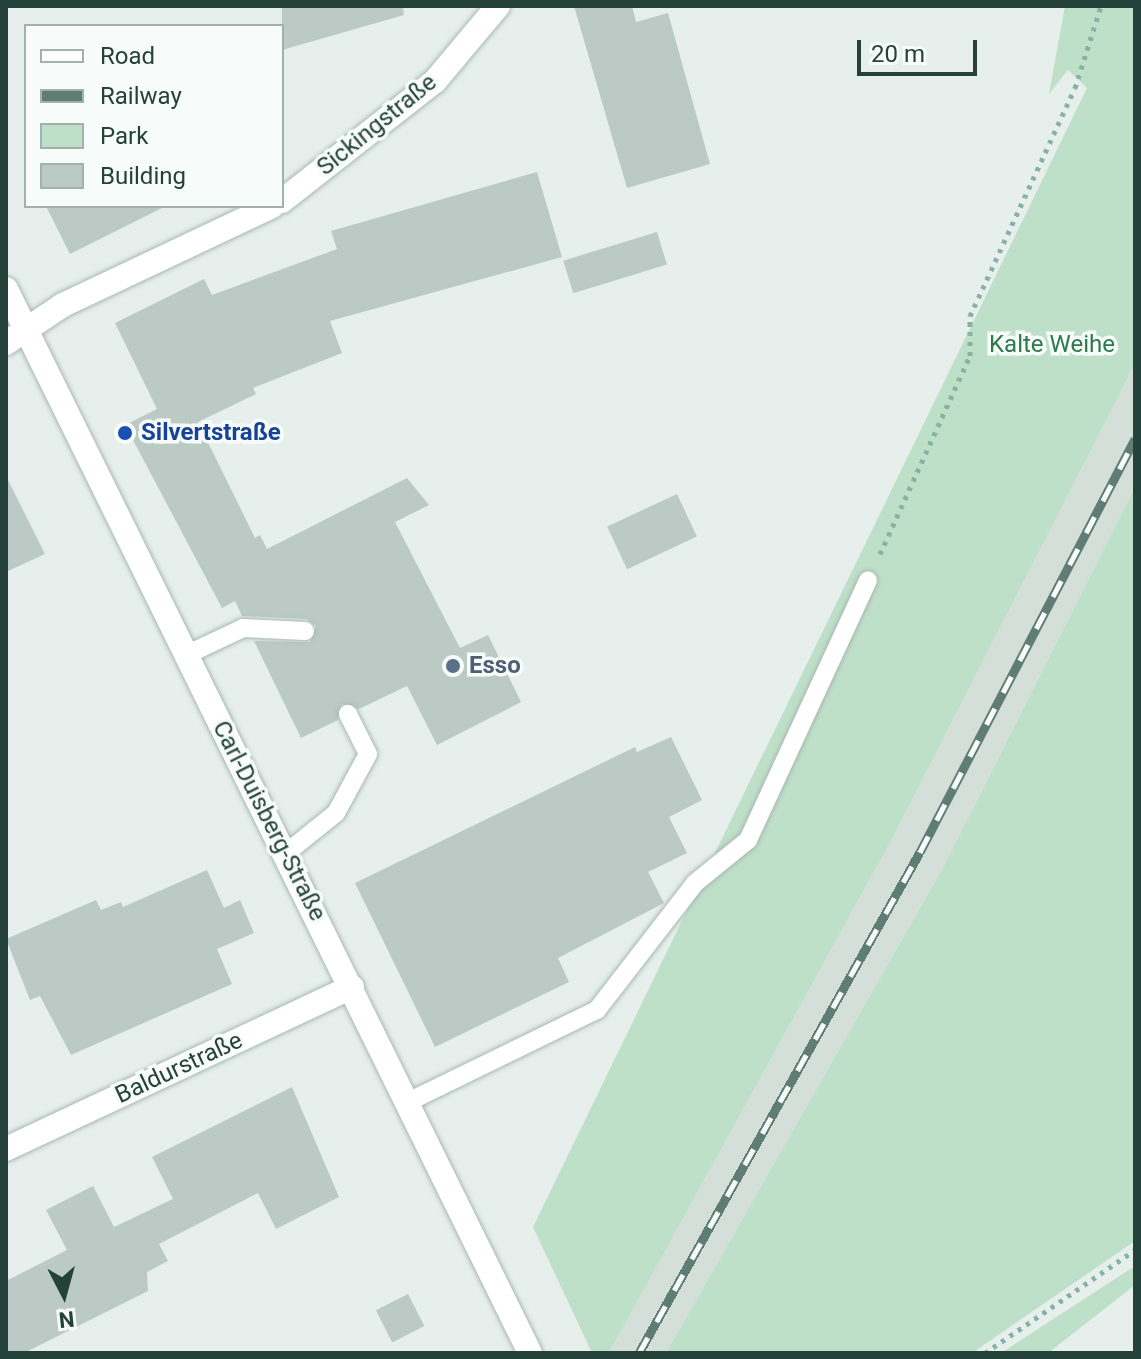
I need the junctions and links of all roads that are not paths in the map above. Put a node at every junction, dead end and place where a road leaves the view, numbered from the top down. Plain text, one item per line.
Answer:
1 (498, 6) edge
2 (284, 199) edge
3 (268, 208) edge
4 (6, 289) edge
5 (16, 338) edge
6 (868, 580) road end
7 (305, 631) dead end
8 (186, 655) junction
9 (348, 714) dead end
10 (285, 854) junction
11 (352, 987) junction
12 (408, 1102) junction
13 (6, 1149) edge
14 (530, 1353) edge

1 - 2 main road, Sickingstraße
3 - 5 main road
4 - 5 main road, Carl-Duisberg-Straße
5 - 8 main road, Carl-Duisberg-Straße
6 - 12 lane
7 - 8 lane
8 - 10 main road, Carl-Duisberg-Straße
9 - 10 lane
10 - 11 main road, Carl-Duisberg-Straße
11 - 12 main road, Carl-Duisberg-Straße
11 - 13 main road, Baldurstraße
12 - 14 main road, Carl-Duisberg-Straße

